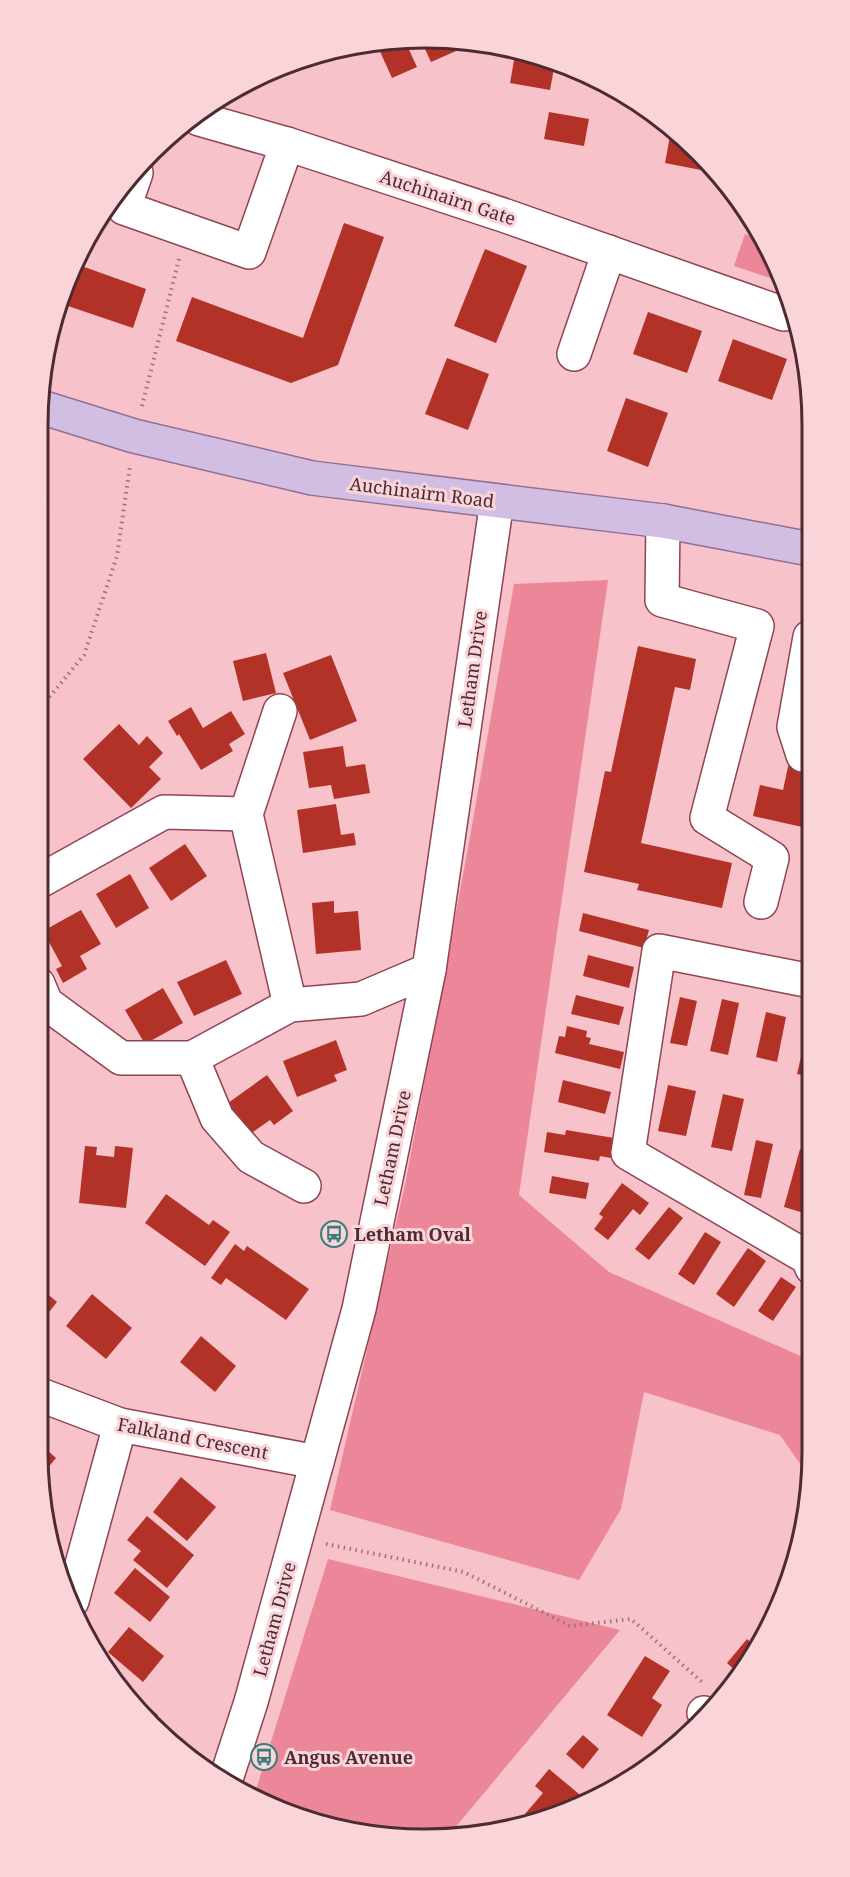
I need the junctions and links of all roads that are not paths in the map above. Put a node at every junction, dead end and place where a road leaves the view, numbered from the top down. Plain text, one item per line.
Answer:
1 (204, 120) edge
2 (286, 144) junction
3 (130, 190) edge
4 (609, 252) junction
5 (784, 314) dead end
6 (574, 354) dead end
7 (49, 409) edge
8 (497, 501) junction
9 (663, 521) junction
10 (802, 547) edge
11 (802, 682) edge
12 (280, 711) dead end
13 (802, 752) edge
14 (246, 814) junction
15 (48, 876) edge
16 (761, 902) dead end
17 (429, 970) junction
18 (802, 979) edge
19 (48, 1004) edge
20 (290, 1005) junction
21 (192, 1058) junction
22 (304, 1186) dead end
23 (802, 1254) edge
24 (48, 1398) edge
25 (120, 1425) junction
26 (317, 1462) junction
27 (75, 1591) edge
28 (228, 1773) edge

1 - 2 street, Auchinairn Gate
2 - 3 street
2 - 4 street, Auchinairn Gate
4 - 5 street, Auchinairn Gate
4 - 6 street
7 - 8 main road, Auchinairn Road
8 - 9 main road, Auchinairn Road
8 - 17 street, Letham Drive
9 - 10 main road, Auchinairn Road
9 - 16 street
11 - 13 street
12 - 14 street
14 - 15 street
14 - 20 street
17 - 20 street
17 - 26 street, Letham Drive
18 - 23 street
19 - 21 street
20 - 21 street
21 - 22 street
24 - 25 street, Falkland Crescent
25 - 26 street, Falkland Crescent
25 - 27 street
26 - 28 street, Letham Drive

